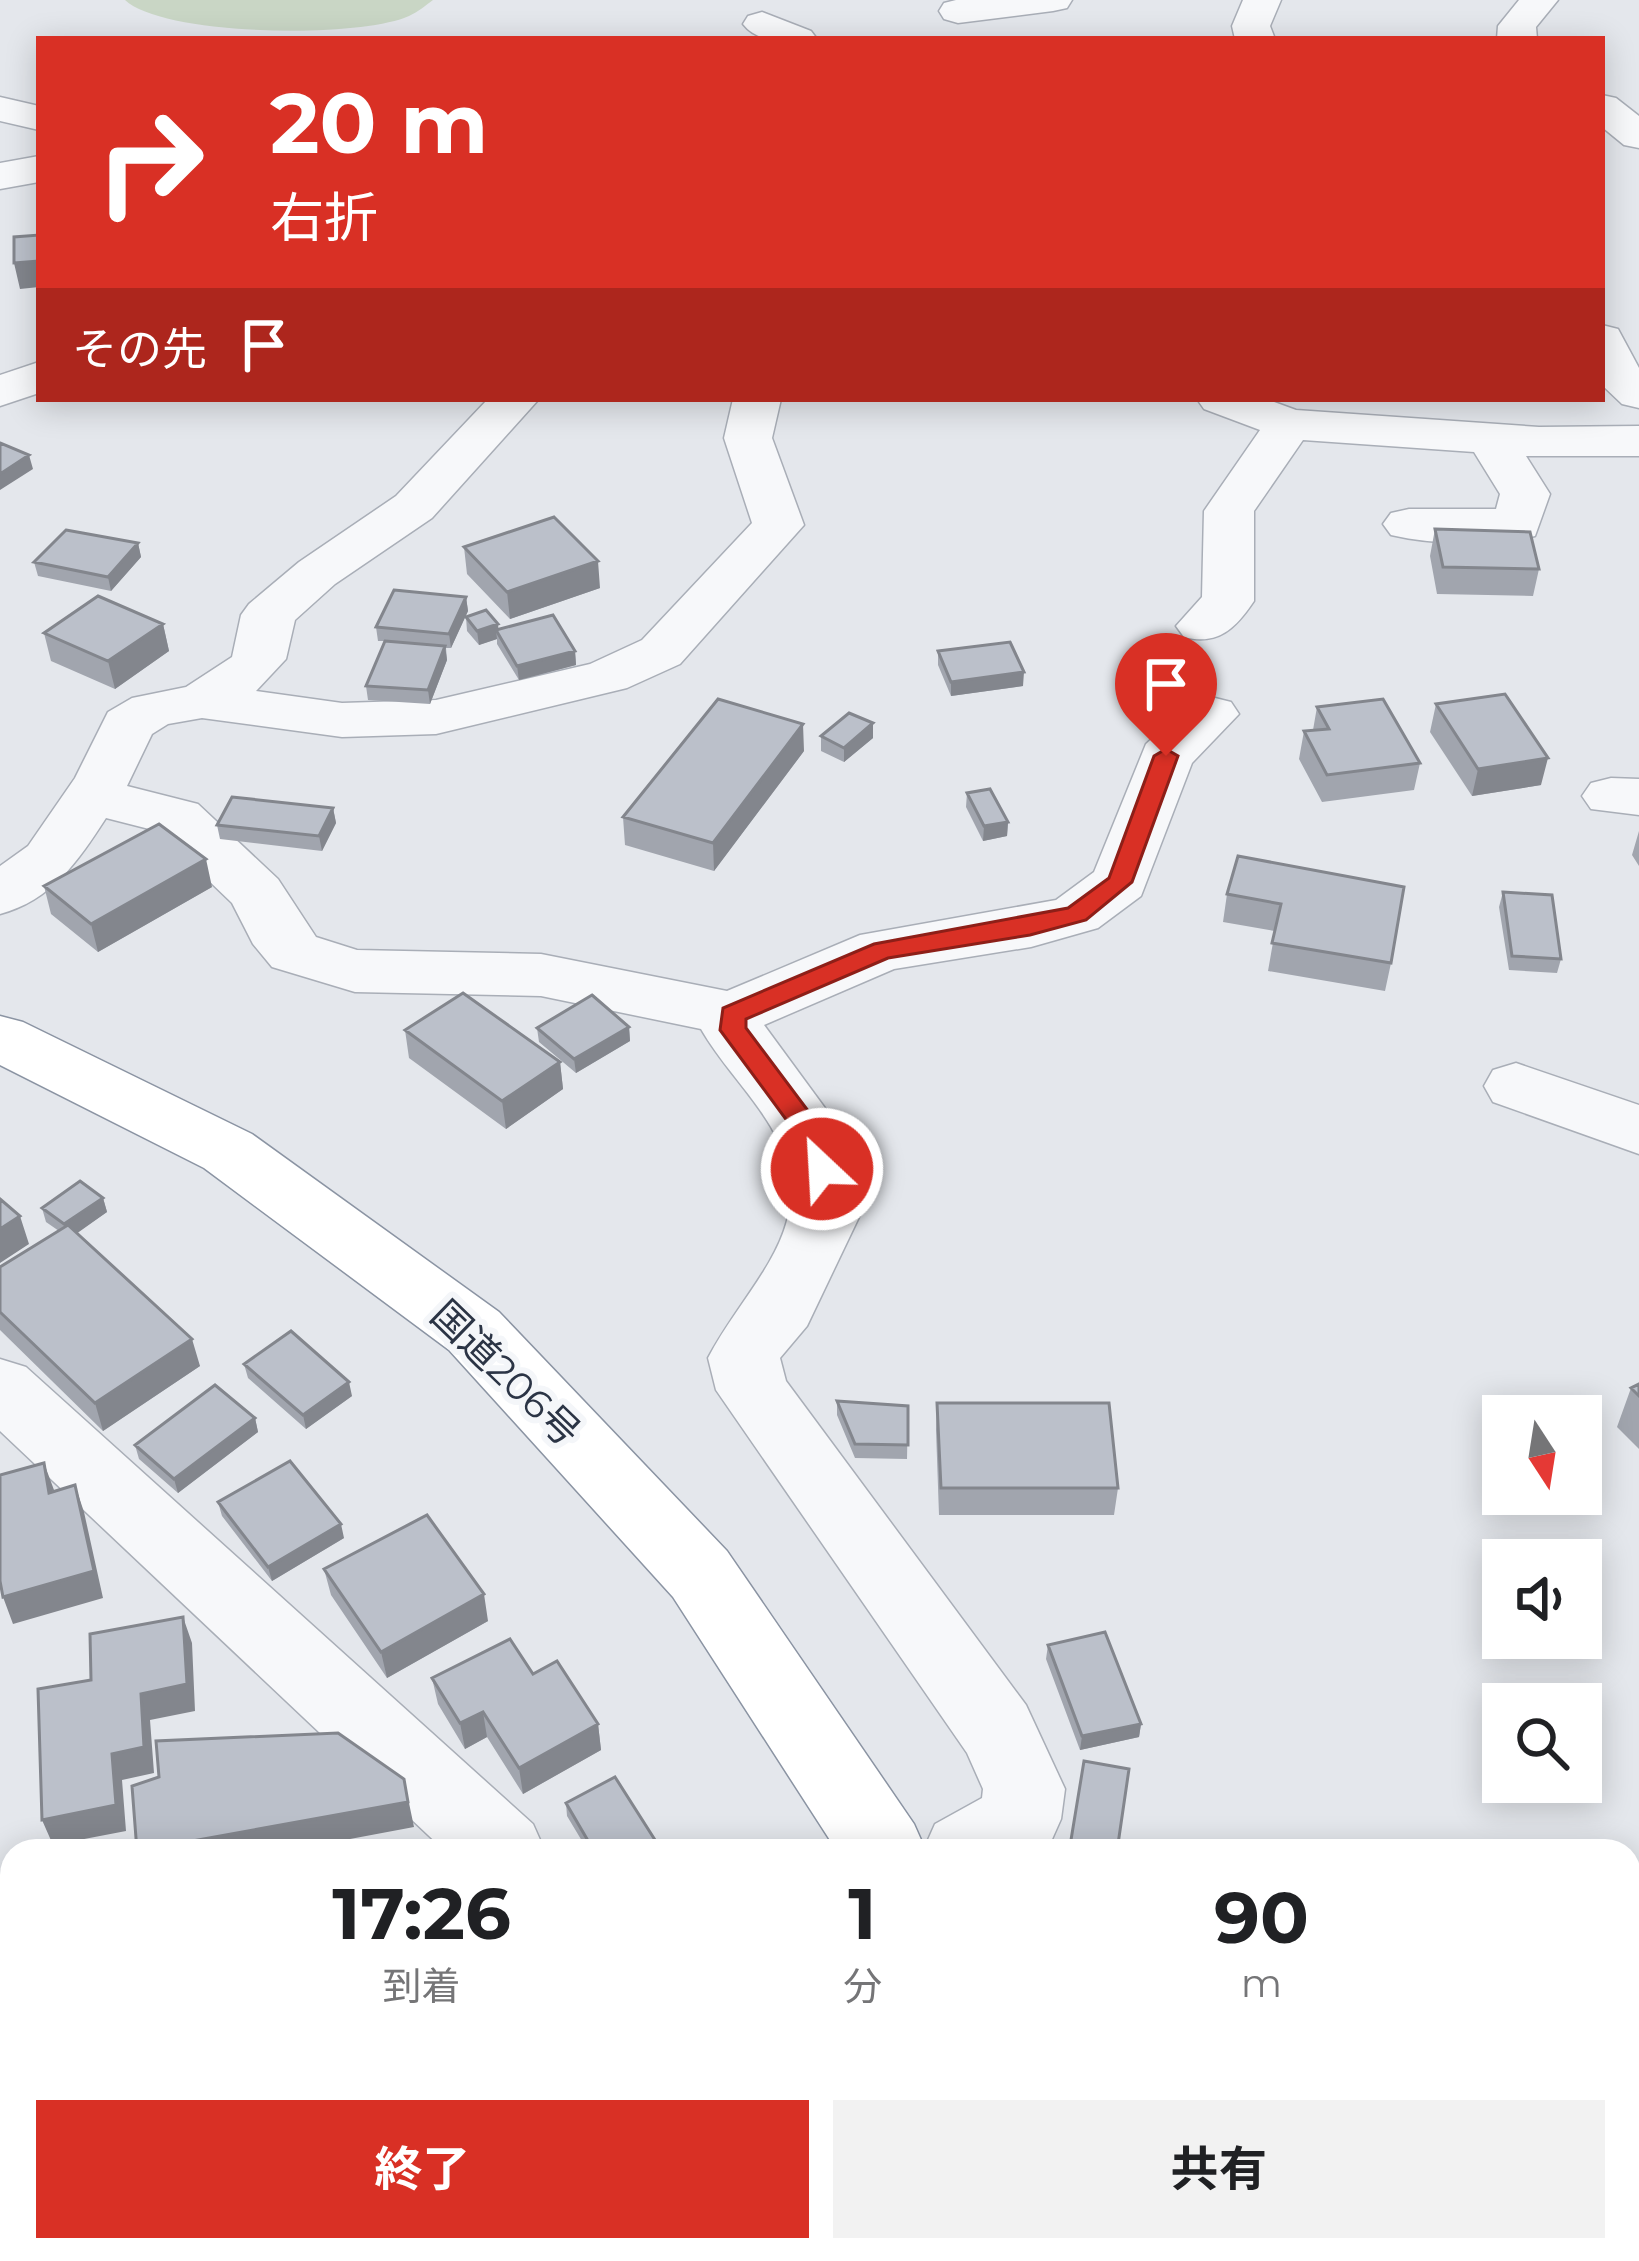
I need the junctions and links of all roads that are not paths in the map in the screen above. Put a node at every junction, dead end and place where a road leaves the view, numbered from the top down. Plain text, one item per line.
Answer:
1 (1262, 0) edge
2 (1539, 0) edge
3 (1060, 7) edge
4 (958, 11) dead end
5 (1254, 36) edge
6 (1517, 36) edge
7 (1605, 108) edge
8 (0, 109) edge
9 (36, 117) edge
10 (1639, 136) edge
11 (36, 170) edge
12 (0, 176) edge
13 (1605, 346) edge
14 (0, 357) edge
15 (36, 360) edge
16 (36, 377) edge
17 (0, 392) edge
18 (1639, 394) edge
19 (512, 402) edge
20 (756, 402) edge
21 (1229, 402) edge
22 (1288, 424) junction
23 (1490, 438) junction
24 (1639, 441) edge
25 (1409, 524) dead end
26 (1203, 626) dead end
27 (202, 700) junction
28 (1211, 714) dead end
29 (91, 796) junction
30 (0, 894) edge
31 (732, 1014) junction
32 (0, 1038) edge
33 (1516, 1086) dead end
34 (1639, 1130) edge
35 (0, 1387) edge
36 (490, 1839) edge
37 (876, 1839) edge
38 (986, 1839) edge

1 - 5 street
2 - 6 street
3 - 4 street
7 - 10 street
8 - 9 street
11 - 12 street
13 - 18 street
14 - 15 street
16 - 17 street
19 - 27 street
20 - 27 street
21 - 22 street
22 - 23 street
22 - 26 street
23 - 24 street
23 - 25 street
27 - 29 street
28 - 31 street
29 - 30 street
29 - 31 street
31 - 38 street
32 - 37 highway, 国道206号
33 - 34 street
35 - 36 street

